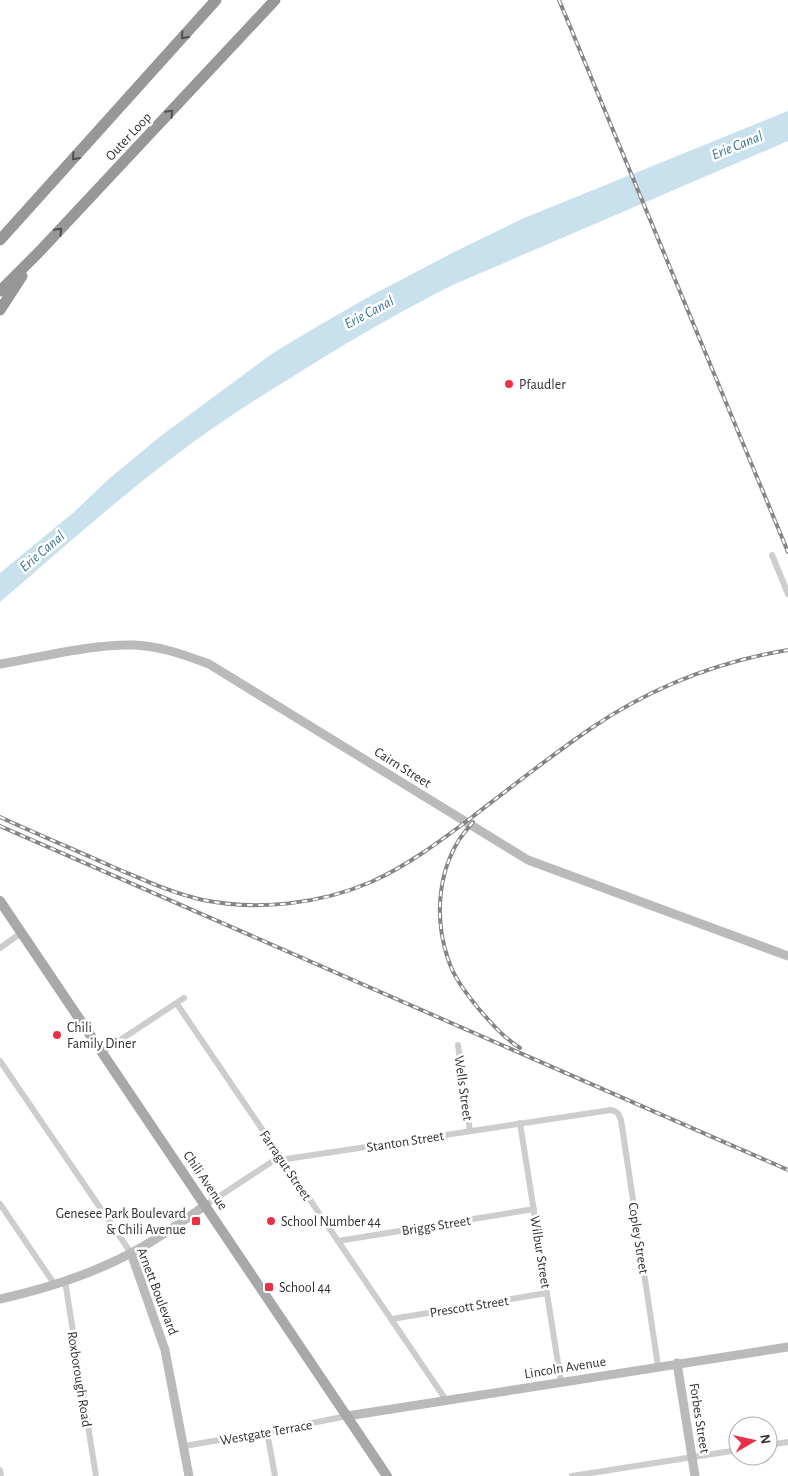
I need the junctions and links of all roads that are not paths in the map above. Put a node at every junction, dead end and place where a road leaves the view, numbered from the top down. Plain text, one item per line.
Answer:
1 (216, 0) edge
2 (275, 0) edge
3 (0, 238) edge
4 (40, 251) junction
5 (0, 291) edge
6 (0, 310) edge
7 (772, 555) dead end
8 (788, 594) edge
9 (0, 664) edge
10 (0, 901) edge
11 (21, 933) junction
12 (0, 948) edge
13 (788, 956) edge
14 (184, 998) dead end
15 (177, 1004) junction
16 (458, 1044) dead end
17 (102, 1052) junction
18 (0, 1061) edge
19 (616, 1111) joint
20 (520, 1123) junction
21 (470, 1131) junction
22 (283, 1160) junction
23 (0, 1204) edge
24 (206, 1205) junction
25 (534, 1209) junction
26 (338, 1241) junction
27 (131, 1254) junction
28 (65, 1281) junction
29 (55, 1285) junction
30 (547, 1293) junction
31 (0, 1299) edge
32 (392, 1319) junction
33 (788, 1346) edge
34 (677, 1364) junction
35 (658, 1366) junction
36 (561, 1382) junction
37 (446, 1400) junction
38 (347, 1416) junction
39 (267, 1432) junction
40 (184, 1446) junction
41 (728, 1452) edge
42 (692, 1457) junction
43 (0, 1470) edge
44 (1, 1476) edge
45 (96, 1476) edge
46 (190, 1476) edge
47 (275, 1476) edge
48 (387, 1476) edge
49 (572, 1476) edge
50 (695, 1476) edge

1 -> 3 highway, Outer Loop
4 -> 2 highway, Outer Loop
4 - 5 highway, Outer Loop
4 - 6 highway
7 - 8 street
9 - 13 street, Cairn Street
10 - 11 main road, Chili Avenue
11 - 12 street
11 - 17 main road, Chili Avenue
14 - 15 street
15 - 17 street
15 - 22 street, Farragut Street
16 - 21 street, Wells Street
17 - 24 main road, Chili Avenue
18 - 27 street, Arnett Boulevard
19 - 20 street, Stanton Street
19 - 35 street, Copley Street
20 - 21 street, Stanton Street
20 - 25 street, Wilbur Street
21 - 22 street, Stanton Street
22 - 24 street, Stanton Street
22 - 26 street, Farragut Street
23 - 29 street
24 - 27 street
24 - 38 main road, Chili Avenue
25 - 26 street, Briggs Street
25 - 30 street, Wilbur Street
26 - 32 street, Farragut Street
27 - 28 street
27 - 40 street, Arnett Boulevard
28 - 29 street
28 - 45 street, Roxborough Road
29 - 31 street
30 - 32 street, Prescott Street
30 - 36 street, Wilbur Street
32 - 37 street, Farragut Street
33 - 34 street, Lincoln Avenue
34 - 35 street, Lincoln Avenue
34 - 42 street, Forbes Street
35 - 36 street, Lincoln Avenue
36 - 37 street, Lincoln Avenue
37 - 38 street, Lincoln Avenue
38 - 39 street, Westgate Terrace
38 - 48 main road, Chili Avenue
39 - 40 street, Westgate Terrace
39 - 47 street
40 - 46 street, Arnett Boulevard
41 - 42 street
42 - 49 street
42 - 50 street, Forbes Street
43 - 44 street

